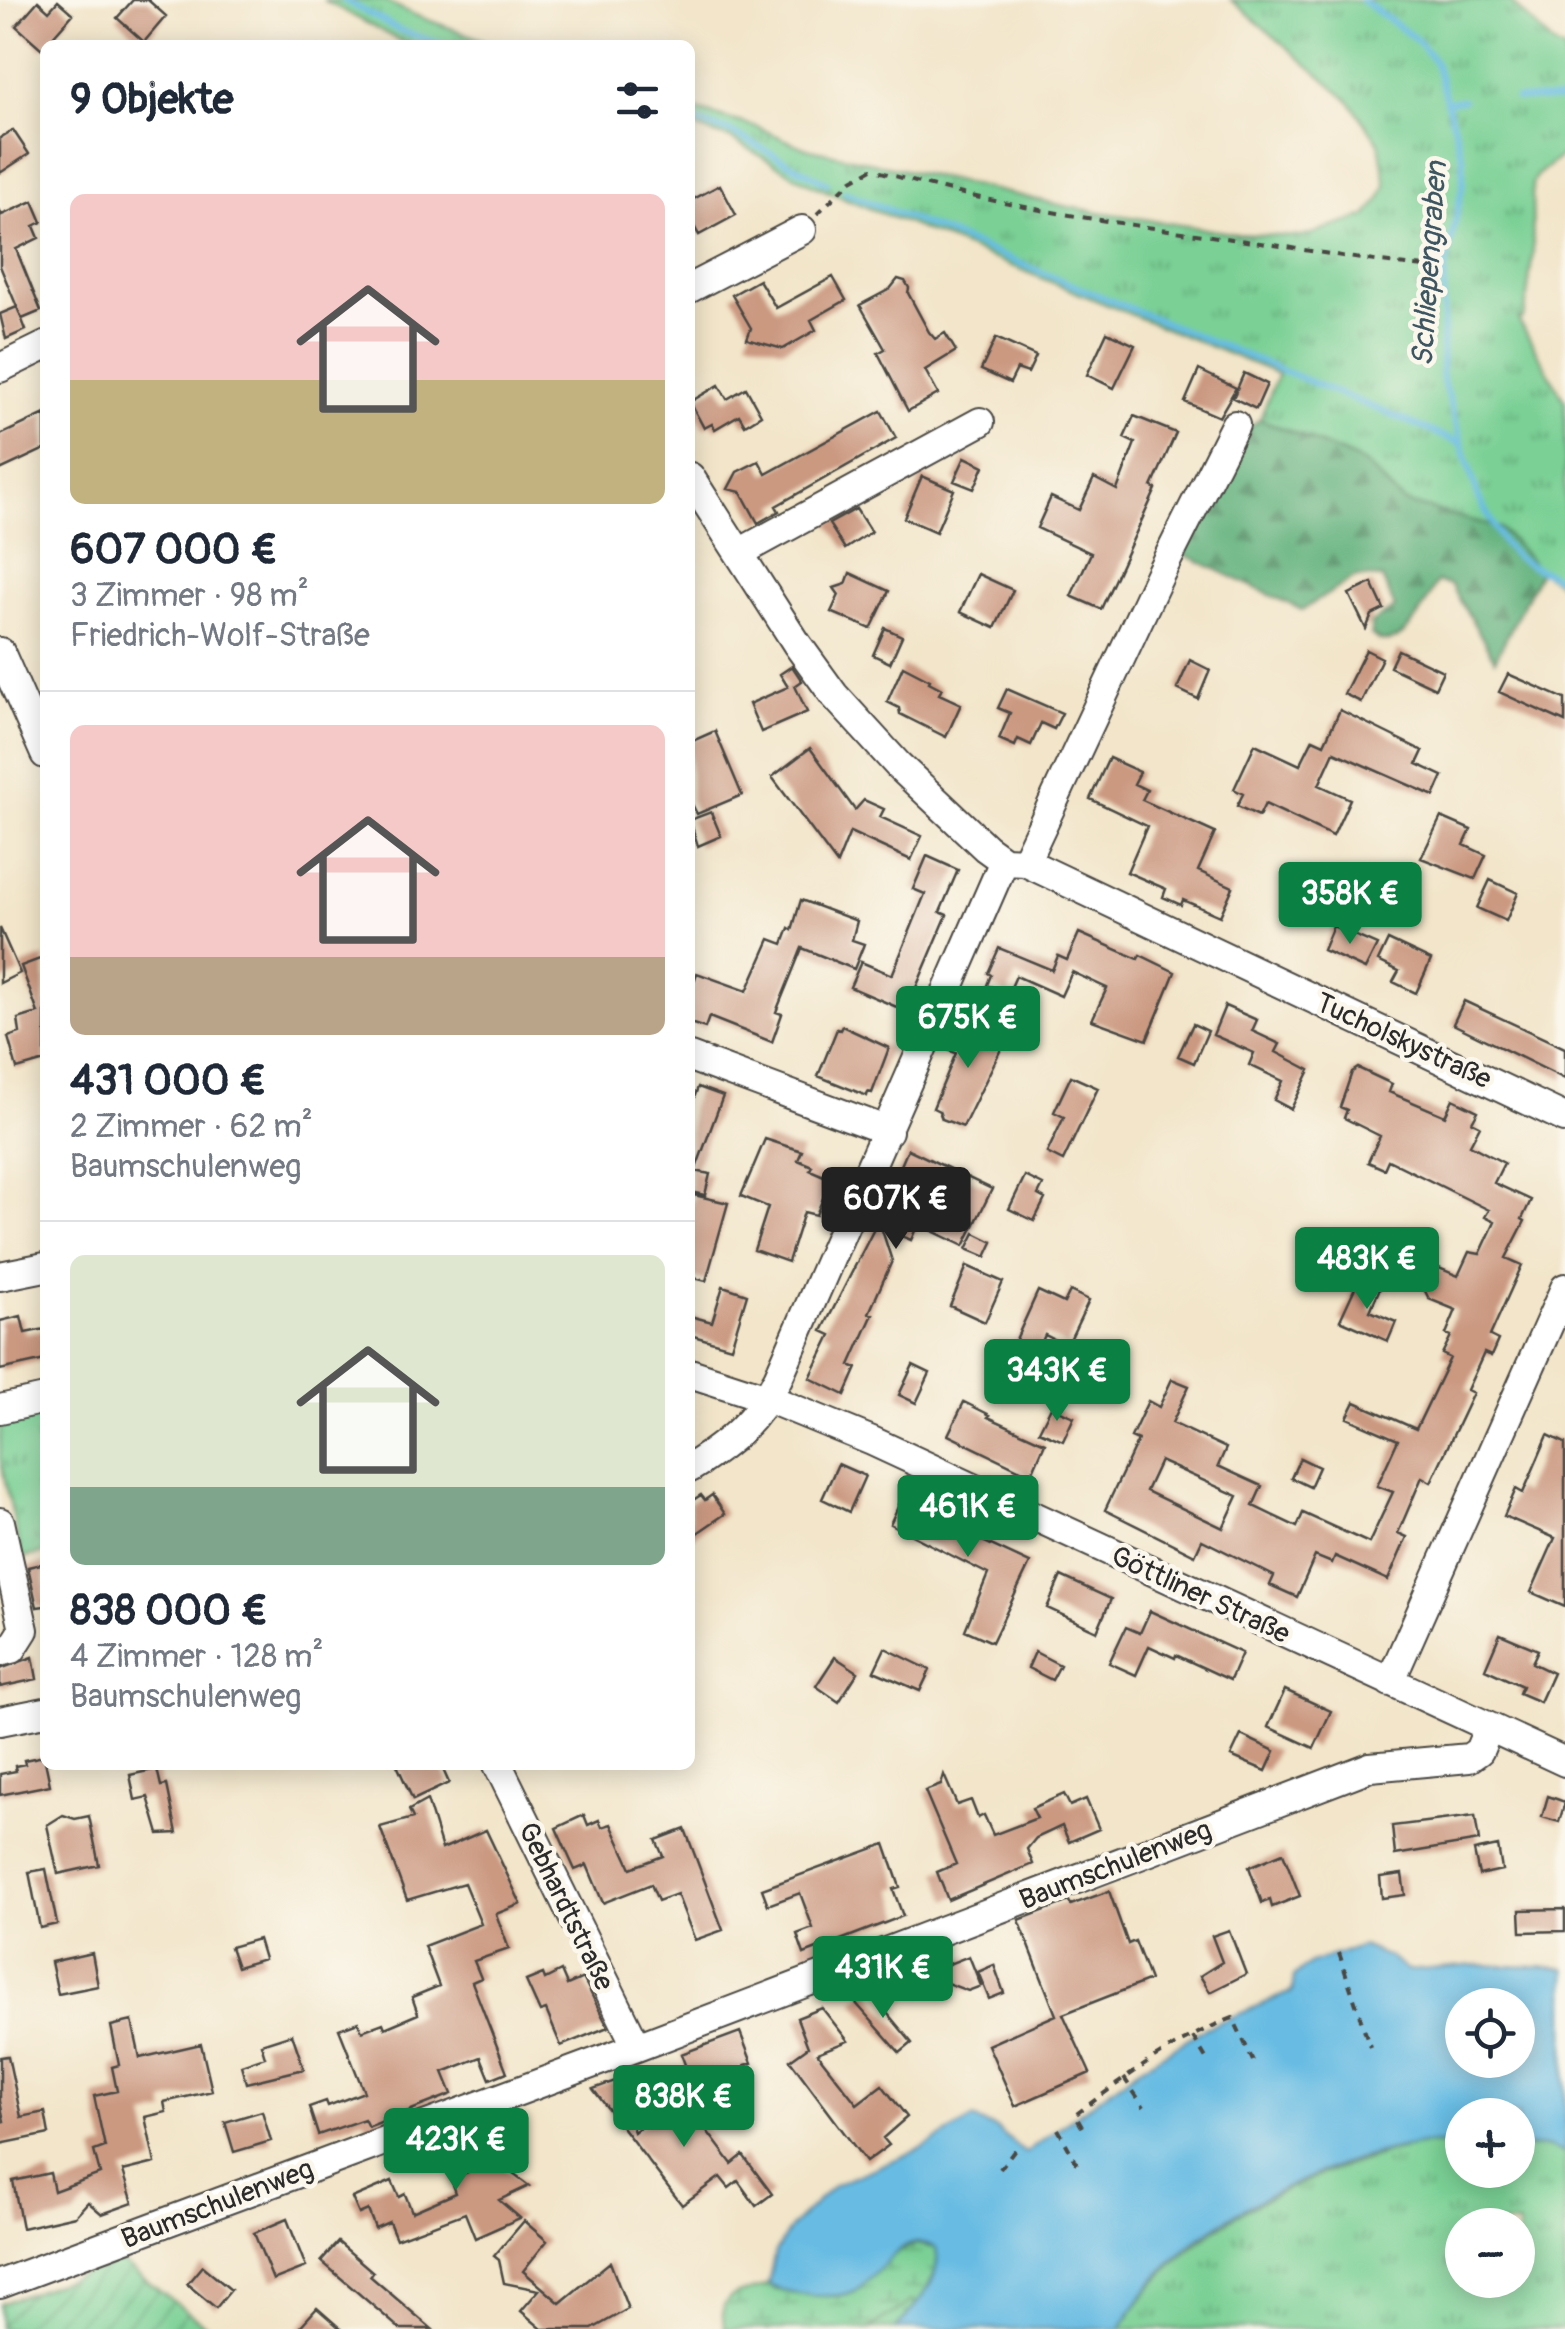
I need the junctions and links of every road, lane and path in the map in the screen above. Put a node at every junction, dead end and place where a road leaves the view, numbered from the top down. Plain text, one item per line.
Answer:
1 (802, 230) joint
2 (1426, 267) dead end
3 (695, 285) edge
4 (40, 348) edge
5 (0, 368) edge
6 (980, 422) dead end
7 (1235, 425) dead end
8 (695, 485) edge
9 (739, 554) junction
10 (0, 652) edge
11 (40, 743) edge
12 (1015, 862) junction
13 (695, 1059) edge
14 (1565, 1118) edge
15 (888, 1131) junction
16 (40, 1268) edge
17 (0, 1276) edge
18 (1565, 1288) edge
19 (695, 1375) edge
20 (768, 1398) junction
21 (40, 1400) edge
22 (0, 1409) edge
23 (695, 1465) edge
24 (0, 1522) edge
25 (0, 1652) edge
26 (1390, 1682) junction
27 (40, 1713) edge
28 (0, 1721) edge
29 (1489, 1727) junction
30 (1565, 1762) edge
31 (500, 1770) edge
32 (1339, 1953) dead end
33 (1191, 2034) dead end
34 (1370, 2047) dead end
35 (637, 2048) junction
36 (1253, 2061) dead end
37 (1209, 2063) dead end
38 (1123, 2078) dead end
39 (1144, 2107) dead end
40 (1082, 2126) dead end
41 (1058, 2129) dead end
42 (1017, 2146) dead end
43 (1079, 2167) dead end
44 (1000, 2169) dead end
45 (0, 2284) edge

1 - 2 path
1 - 3 street
4 - 5 street
6 - 9 street
7 - 12 street
8 - 9 street, Tucholskystraße
9 - 12 street, Tucholskystraße
10 - 11 street
12 - 14 street, Tucholskystraße
12 - 15 street
13 - 15 street
15 - 20 street
16 - 17 street
18 - 26 street
19 - 20 street, Göttliner Straße
20 - 23 street
20 - 26 street, Göttliner Straße
21 - 22 street
24 - 25 street
26 - 29 street, Göttliner Straße
27 - 28 street
29 - 30 street, Göttliner Straße
29 - 35 street, Baumschulenweg
31 - 35 street, Gebhardtstraße
32 - 34 path
33 - 37 path
35 - 45 street, Baumschulenweg
36 - 40 path
38 - 39 path
41 - 43 path
42 - 44 path

